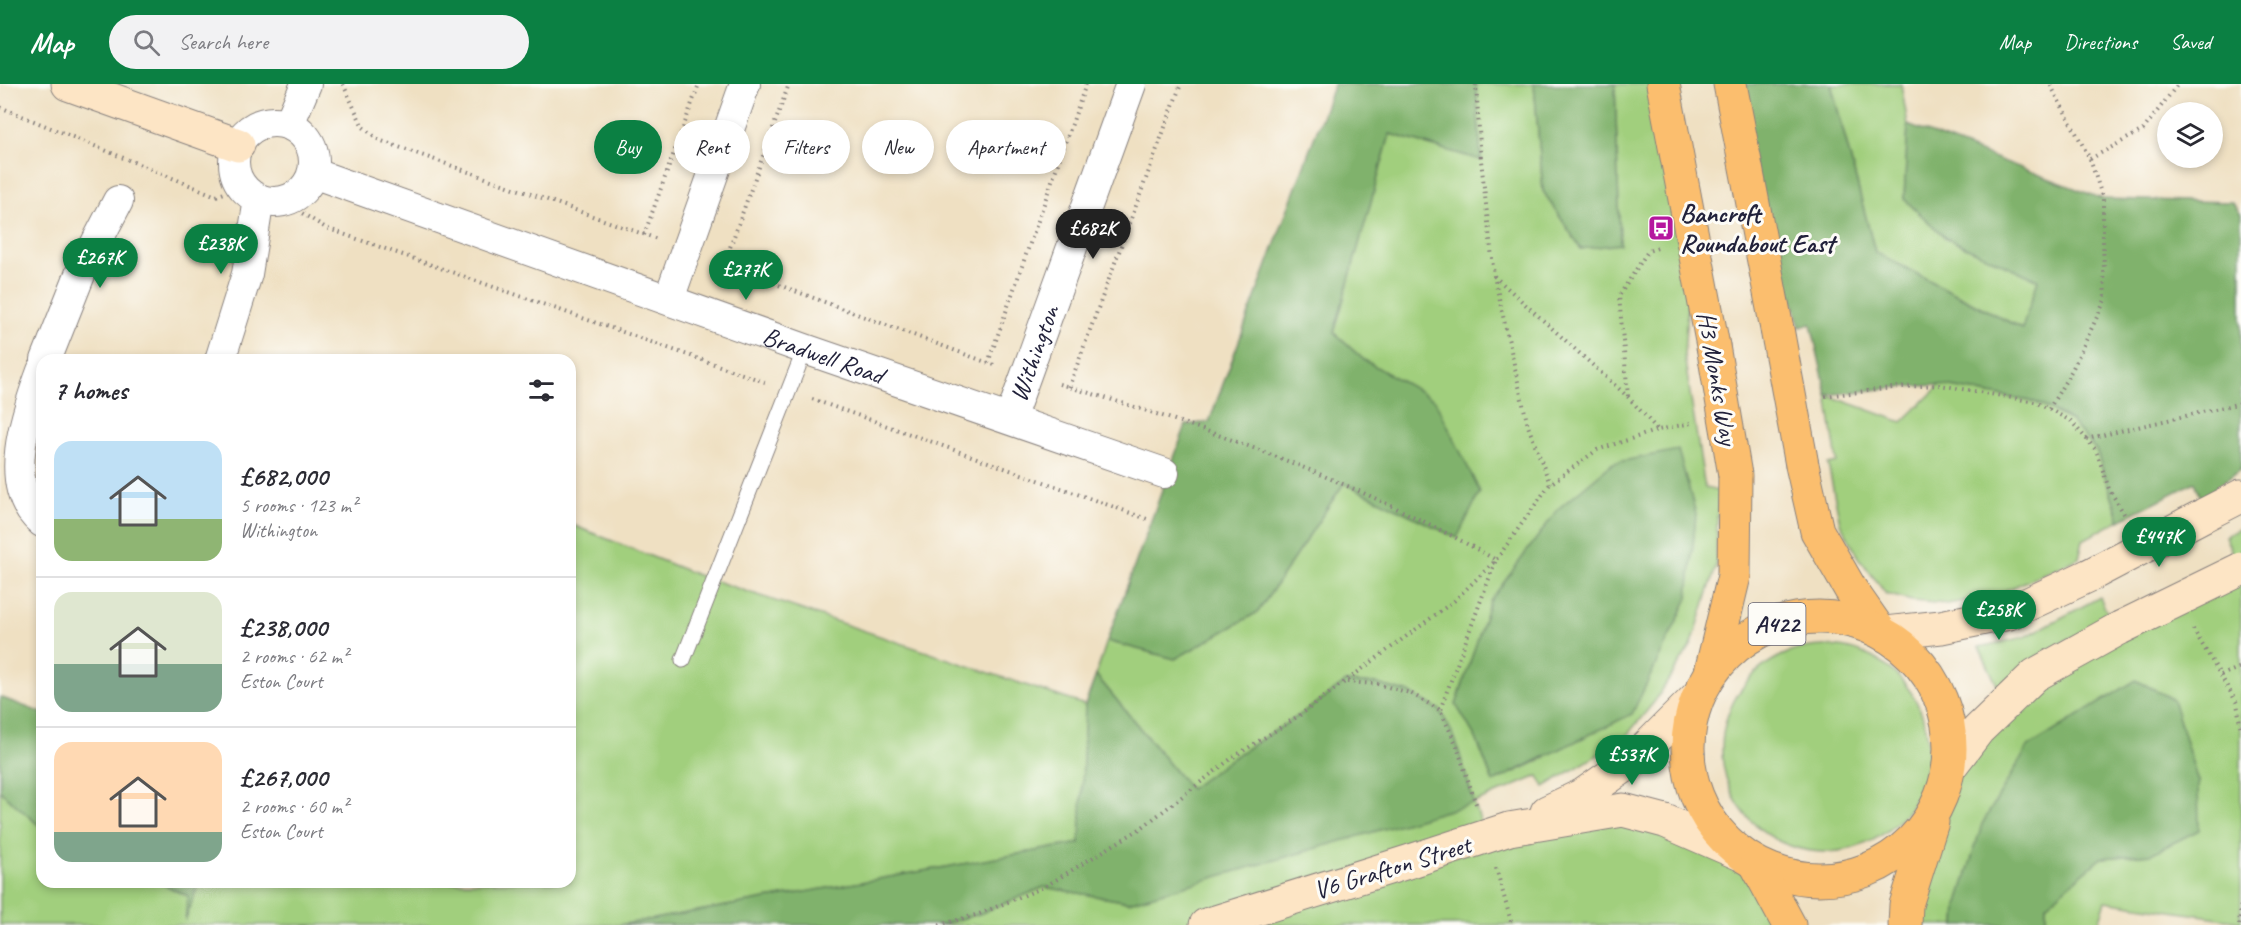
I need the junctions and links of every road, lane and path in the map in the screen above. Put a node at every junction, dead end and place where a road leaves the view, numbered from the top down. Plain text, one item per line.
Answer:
1 (68, 84) edge
2 (306, 84) edge
3 (343, 84) edge
4 (351, 84) edge
5 (699, 84) edge
6 (745, 84) edge
7 (789, 84) edge
8 (1086, 84) edge
9 (1131, 84) edge
10 (1181, 84) edge
11 (1476, 84) edge
12 (1664, 84) edge
13 (1730, 84) edge
14 (2050, 84) edge
15 (2178, 84) edge
16 (348, 92) junction
17 (0, 107) edge
18 (289, 124) junction
19 (238, 145) junction
20 (2090, 159) junction
21 (313, 173) junction
22 (261, 196) junction
23 (118, 201) dead end
24 (644, 235) junction
25 (1692, 236) junction
26 (687, 250) junction
27 (724, 264) junction
28 (1494, 276) junction
29 (669, 299) junction
30 (805, 349) junction
31 (48, 354) edge
32 (222, 354) edge
33 (988, 363) junction
34 (1026, 375) junction
35 (1069, 387) junction
36 (36, 388) edge
37 (790, 391) junction
38 (1628, 397) junction
39 (1816, 398) dead end
40 (2241, 403) edge
41 (2049, 409) junction
42 (1010, 419) junction
43 (1692, 423) dead end
44 (1658, 430) junction
45 (2086, 439) junction
46 (1164, 473) dead end
47 (1550, 484) junction
48 (2241, 496) edge
49 (36, 516) edge
50 (1150, 520) dead end
51 (2128, 520) dead end
52 (1496, 560) junction
53 (2241, 569) edge
54 (2189, 623) dead end
55 (1882, 632) junction
56 (683, 660) dead end
57 (2241, 667) edge
58 (2221, 675) junction
59 (1346, 682) junction
60 (1704, 685) junction
61 (1440, 710) junction
62 (2241, 730) edge
63 (1949, 768) junction
64 (1936, 808) junction
65 (1478, 810) dead end
66 (1509, 829) junction
67 (1748, 859) junction
68 (1495, 864) dead end
69 (2241, 903) edge
70 (939, 925) edge
71 (1206, 925) edge
72 (1512, 925) edge
73 (1789, 925) edge
74 (1905, 925) edge
75 (2239, 925) edge

1 - 19 street
2 - 18 street
3 - 16 path
4 - 16 path
5 - 24 path
6 - 26 street
7 - 27 path
8 - 33 path
9 - 34 street, Withington
10 - 35 path
11 - 28 path
12 - 25 main road, H3 Monks Way / A422
13 - 55 main road, A422, bridge
14 - 20 path
15 - 20 path
16 - 24 path
17 - 22 path
18 - 19 street
18 - 21 street
19 - 22 street
20 - 41 path
21 - 22 street
21 - 29 street, Bradwell Road
22 - 32 street
22 - 37 path
23 - 31 street
24 - 26 path
25 - 38 path
25 - 60 main road, H3 Monks Way / A422, bridge
26 - 27 path
26 - 29 street
27 - 33 path
28 - 38 path
28 - 47 path
29 - 30 street, Bradwell Road
30 - 37 lane
30 - 42 street, Bradwell Road
33 - 34 path
34 - 35 path
34 - 42 street, Withington
35 - 52 path
36 - 49 street
37 - 50 path
37 - 56 lane
38 - 44 path
39 - 41 path
40 - 45 path
41 - 45 path
42 - 46 street, Bradwell Road
43 - 44 path
44 - 47 path
45 - 51 path
47 - 52 path
48 - 55 street, bridge
52 - 59 path
52 - 61 path
53 - 63 street, bridge
54 - 58 path
55 - 60 main road, A422
55 - 63 main road, A422
57 - 58 path
58 - 62 path
59 - 61 path
59 - 70 path
60 - 66 street, V6 Grafton Street
60 - 67 main road, A422
61 - 65 path
63 - 64 main road, A422
64 - 67 main road, A422
64 - 74 main road, A422
66 - 67 street, V6 Grafton Street
66 - 71 street, V6 Grafton Street, bridge
67 - 73 main road, A422
68 - 72 path
69 - 75 path

